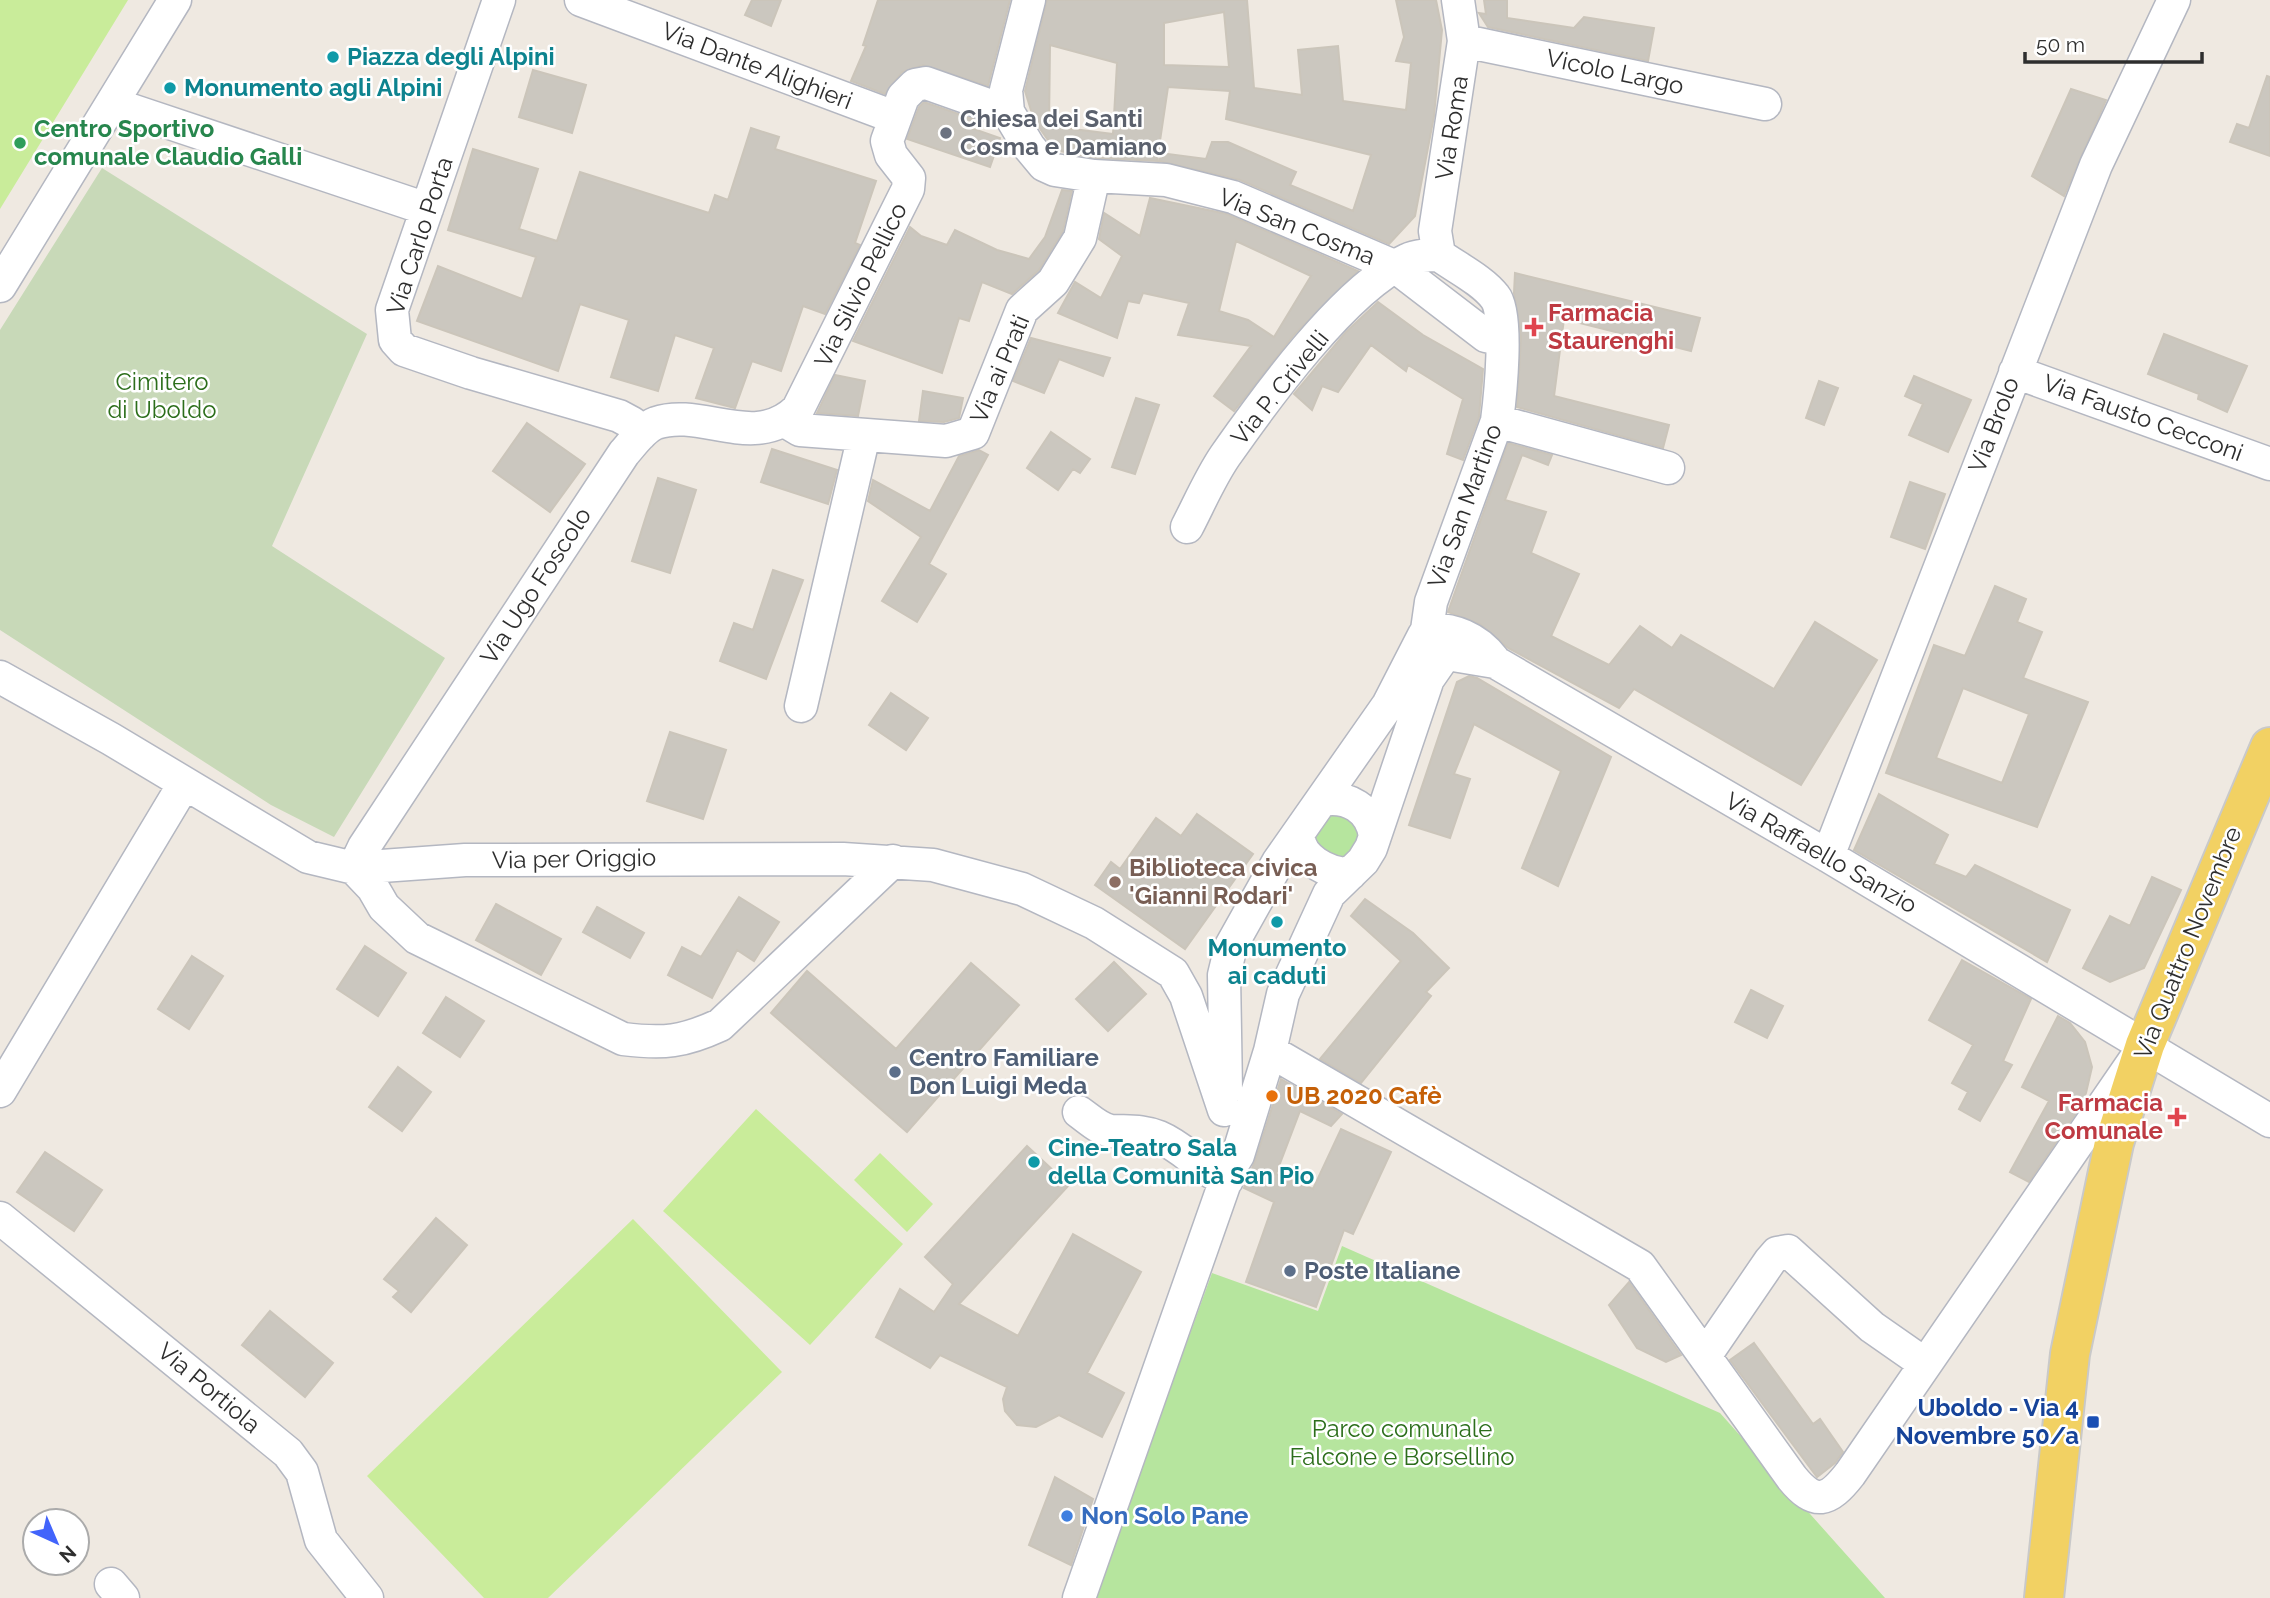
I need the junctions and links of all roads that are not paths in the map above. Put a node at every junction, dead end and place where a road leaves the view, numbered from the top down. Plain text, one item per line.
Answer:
1 (175, 0) edge
2 (499, 0) edge
3 (581, 0) edge
4 (1029, 0) edge
5 (1458, 0) edge
6 (2174, 0) edge
7 (1464, 41) junction
8 (113, 104) junction
9 (1765, 104) dead end
10 (1008, 112) junction
11 (894, 117) junction
12 (1094, 176) junction
13 (427, 208) junction
14 (1439, 255) junction
15 (1396, 267) junction
16 (0, 286) edge
17 (1501, 339) junction
18 (2015, 372) junction
19 (785, 421) junction
20 (1497, 421) junction
21 (641, 434) junction
22 (864, 435) junction
23 (2270, 464) edge
24 (1668, 468) dead end
25 (1186, 527) dead end
26 (1427, 630) junction
27 (1495, 662) junction
28 (0, 677) edge
29 (1428, 679) junction
30 (801, 706) dead end
31 (2270, 747) edge
32 (184, 784) junction
33 (1322, 800) junction
34 (1299, 833) junction
35 (1375, 835) junction
36 (1828, 856) junction
37 (893, 861) junction
38 (354, 868) junction
39 (1350, 874) junction
40 (1231, 946) junction
41 (1180, 985) junction
42 (1283, 994) junction
43 (1226, 1009) junction
44 (2145, 1045) junction
45 (1270, 1051) junction
46 (0, 1091) edge
47 (1224, 1110) junction
48 (1079, 1112) dead end
49 (2270, 1121) edge
50 (2097, 1138) junction
51 (1228, 1174) junction
52 (0, 1218) edge
53 (1705, 1356) junction
54 (1925, 1364) junction
55 (367, 1598) edge
56 (1079, 1598) edge
57 (2045, 1598) edge

1 - 8 street
2 - 13 street, Via Carlo Porta
3 - 11 street, Via Dante Alighieri
4 - 10 street
5 - 7 street, Via Roma
6 - 18 street, Via Brolo
7 - 9 street, Vicolo Largo
7 - 14 street, Via Roma
8 - 13 street
8 - 16 street
10 - 11 street, Via Silvio Pellico
10 - 12 street, Via San Cosma
11 - 19 street, Via Silvio Pellico
12 - 15 street, Via San Cosma
12 - 22 street, Via ai Prati
13 - 21 street, Via Carlo Porta
14 - 15 street, Via P. Crivelli
14 - 17 street, Via San Martino
15 - 17 street, Via San Cosma
15 - 25 street, Via P. Crivelli
17 - 20 street, Via San Martino
18 - 23 street, Via Fausto Cecconi
18 - 36 street, Via Brolo
19 - 21 street, Via Ugo Foscolo
19 - 22 street, Via ai Prati
20 - 24 street
20 - 26 street, Via San Martino
21 - 38 street, Via Ugo Foscolo
22 - 30 street
26 - 27 street
26 - 29 street, Via San Martino
26 - 33 street, Via San Martino
27 - 29 street, Via San Martino
27 - 36 street, Via Raffaello Sanzio
28 - 32 street, Via per Origgio
29 - 35 street, Via San Martino
31 - 44 main road, Via Quattro Novembre
32 - 38 street, Via per Origgio
32 - 46 street
33 - 34 street, Via San Martino
33 - 35 street
34 - 39 street
34 - 40 street, Via San Martino
35 - 39 street, Via San Martino
36 - 44 street, Via Raffaello Sanzio
37 - 38 street, Via per Origgio
37 - 38 street
37 - 41 street, Via per Origgio
39 - 42 street, Via San Martino
40 - 41 street
40 - 43 street, Via San Martino
41 - 43 street, Via per Origgio
41 - 47 street
42 - 43 street, Via per Origgio
42 - 45 street, Via San Martino
43 - 47 street, Via San Martino
44 - 49 street, Via Raffaello Sanzio
44 - 50 main road, Via Quattro Novembre
45 - 51 street, Via San Martino
45 - 53 street
47 - 51 street, Via San Martino
48 - 51 street
50 - 54 street
50 - 57 main road, Via Quattro Novembre
51 - 56 street, Via San Martino
52 - 55 street, Via Portiola
53 - 54 street
53 - 54 street

